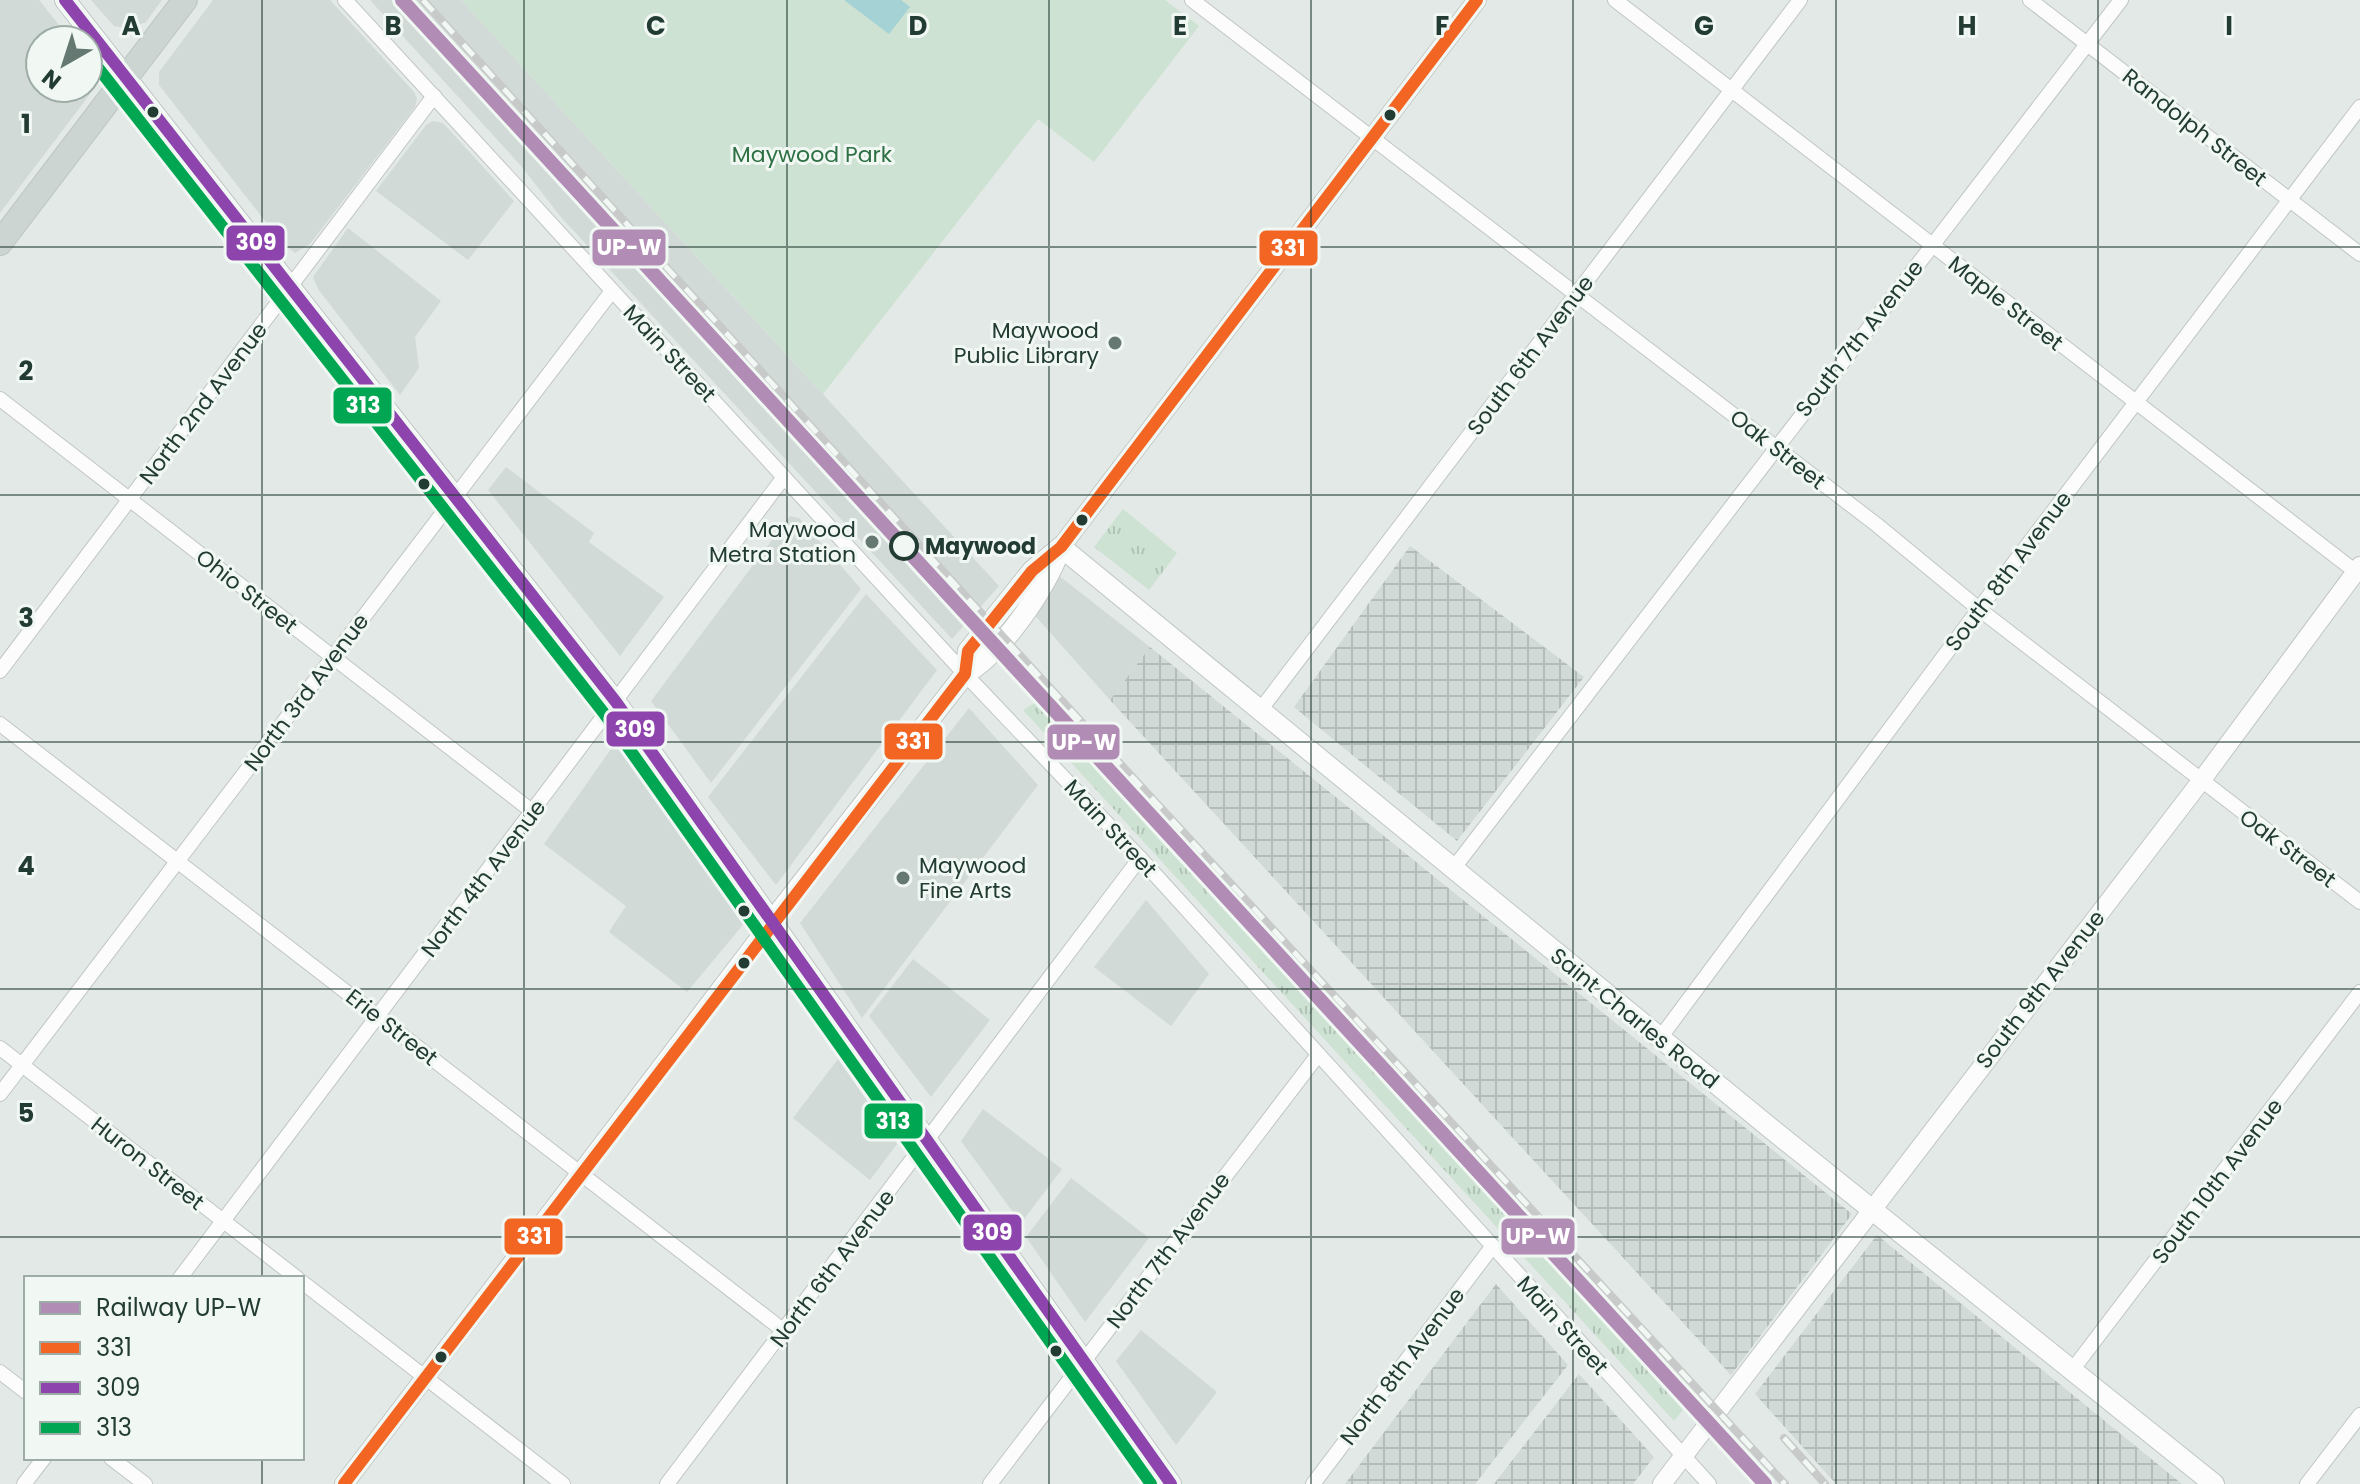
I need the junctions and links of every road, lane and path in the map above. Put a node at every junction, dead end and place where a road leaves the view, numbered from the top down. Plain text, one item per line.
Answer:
1 (65, 0) edge
2 (185, 0) edge
3 (345, 0) edge
4 (1192, 0) edge
5 (1477, 0) edge
6 (1615, 0) edge
7 (1800, 0) edge
8 (2030, 0) edge
9 (2121, 0) edge
10 (2087, 44) junction
11 (126, 79) junction
12 (1731, 90) junction
13 (434, 96) junction
14 (2360, 107) edge
15 (1372, 138) junction
16 (2289, 200) junction
17 (0, 243) edge
18 (1932, 245) junction
19 (2360, 254) edge
20 (291, 287) junction
21 (612, 291) junction
22 (1576, 294) junction
23 (0, 399) edge
24 (2135, 403) junction
25 (1775, 447) junction
26 (784, 477) junction
27 (455, 497) junction
28 (130, 500) junction
29 (1061, 547) junction
30 (2359, 571) edge
31 (1979, 609) junction
32 (333, 657) junction
33 (0, 671) edge
34 (965, 674) junction
35 (616, 702) junction
36 (1261, 709) junction
37 (0, 724) edge
38 (2201, 781) junction
39 (533, 812) junction
40 (1140, 858) junction
41 (177, 861) junction
42 (1453, 869) junction
43 (2360, 902) edge
44 (770, 924) junction
45 (2360, 992) edge
46 (378, 1016) junction
47 (1660, 1038) junction
48 (0, 1048) edge
49 (1318, 1055) junction
50 (22, 1065) junction
51 (0, 1094) edge
52 (928, 1142) junction
53 (581, 1173) junction
54 (1872, 1208) junction
55 (223, 1221) junction
56 (1492, 1247) junction
57 (182, 1276) edge
58 (294, 1276) edge
59 (304, 1284) edge
60 (784, 1331) junction
61 (1084, 1361) junction
62 (2073, 1369) junction
63 (0, 1372) edge
64 (425, 1377) junction
65 (24, 1390) edge
66 (2360, 1415) edge
67 (1683, 1456) junction
68 (42, 1460) edge
69 (114, 1460) edge
70 (24, 1484) edge
71 (145, 1484) edge
72 (344, 1484) edge
73 (563, 1484) edge
74 (667, 1484) edge
75 (990, 1484) edge
76 (1171, 1484) edge
77 (1313, 1484) edge
78 (1662, 1484) edge
79 (1709, 1484) edge
80 (2214, 1484) edge
81 (2307, 1484) edge

1 - 11 main road
2 - 11 main road
3 - 13 street, Main Street
4 - 15 street, Oak Street
5 - 15 street
6 - 12 street, Maple Street
7 - 12 street, South 6th Avenue
8 - 10 street, Randolph Street
9 - 10 street, South 7th Avenue
10 - 16 street, Randolph Street
10 - 18 street, South 7th Avenue
11 - 17 main road
11 - 20 main road
12 - 18 street, Maple Street
12 - 22 street, South 6th Avenue
13 - 20 street, North 2nd Avenue
13 - 21 street, Main Street
14 - 16 street, South 8th Avenue
15 - 22 street, Oak Street
15 - 29 street
16 - 19 street, Randolph Street
16 - 24 street, South 8th Avenue
18 - 24 street, Maple Street
18 - 25 street, South 7th Avenue
20 - 27 main road
20 - 28 street, North 2nd Avenue
21 - 26 street, Main Street
21 - 27 street, North 3rd Avenue
22 - 25 street, Oak Street
22 - 36 street, South 6th Avenue
23 - 28 street, Ohio Street
24 - 30 street, Maple Street
24 - 31 street, South 8th Avenue
25 - 31 street, Oak Street
25 - 42 street, South 7th Avenue
26 - 34 street, Main Street
26 - 35 street, North 4th Avenue
27 - 32 street, North 3rd Avenue
27 - 35 main road
28 - 32 street, Ohio Street
28 - 33 street, North 2nd Avenue
29 - 34 main road
29 - 36 main road, Saint Charles Road
30 - 38 street, South 9th Avenue
31 - 38 street, Oak Street
31 - 47 street, South 8th Avenue
32 - 39 street, Ohio Street
32 - 41 street, North 3rd Avenue
34 - 40 street, Main Street
34 - 44 main road
35 - 39 street, North 4th Avenue
35 - 44 main road
36 - 42 main road, Saint Charles Road
37 - 41 street, Erie Street
38 - 43 street, Oak Street
38 - 54 street, South 9th Avenue
39 - 46 street, North 4th Avenue
40 - 49 street, Main Street
40 - 52 street, North 6th Avenue
41 - 46 street, Erie Street
41 - 50 street, North 3rd Avenue
42 - 47 main road, Saint Charles Road
44 - 52 main road
44 - 53 street
45 - 62 street, South 10th Avenue
46 - 53 street, Erie Street
46 - 55 street, North 4th Avenue
47 - 54 main road, Saint Charles Road
48 - 50 street, Huron Street
49 - 56 street, Main Street
49 - 61 street, North 7th Avenue
50 - 51 street, North 3rd Avenue
50 - 55 street, Huron Street
52 - 60 street, North 6th Avenue
52 - 61 main road
53 - 60 street, Erie Street
53 - 64 street
54 - 62 main road, Saint Charles Road
54 - 67 street, South 9th Avenue
55 - 57 street, North 4th Avenue
55 - 58 street, Huron Street
56 - 67 street, Main Street
56 - 77 street, North 8th Avenue
59 - 64 street
60 - 74 street, North 6th Avenue
61 - 75 street, North 7th Avenue
61 - 76 main road
62 - 80 main road, Saint Charles Road
63 - 65 street
64 - 72 street
64 - 73 street
66 - 81 street
67 - 78 street, South 9th Avenue
67 - 79 street, Main Street
68 - 70 street
69 - 71 street

